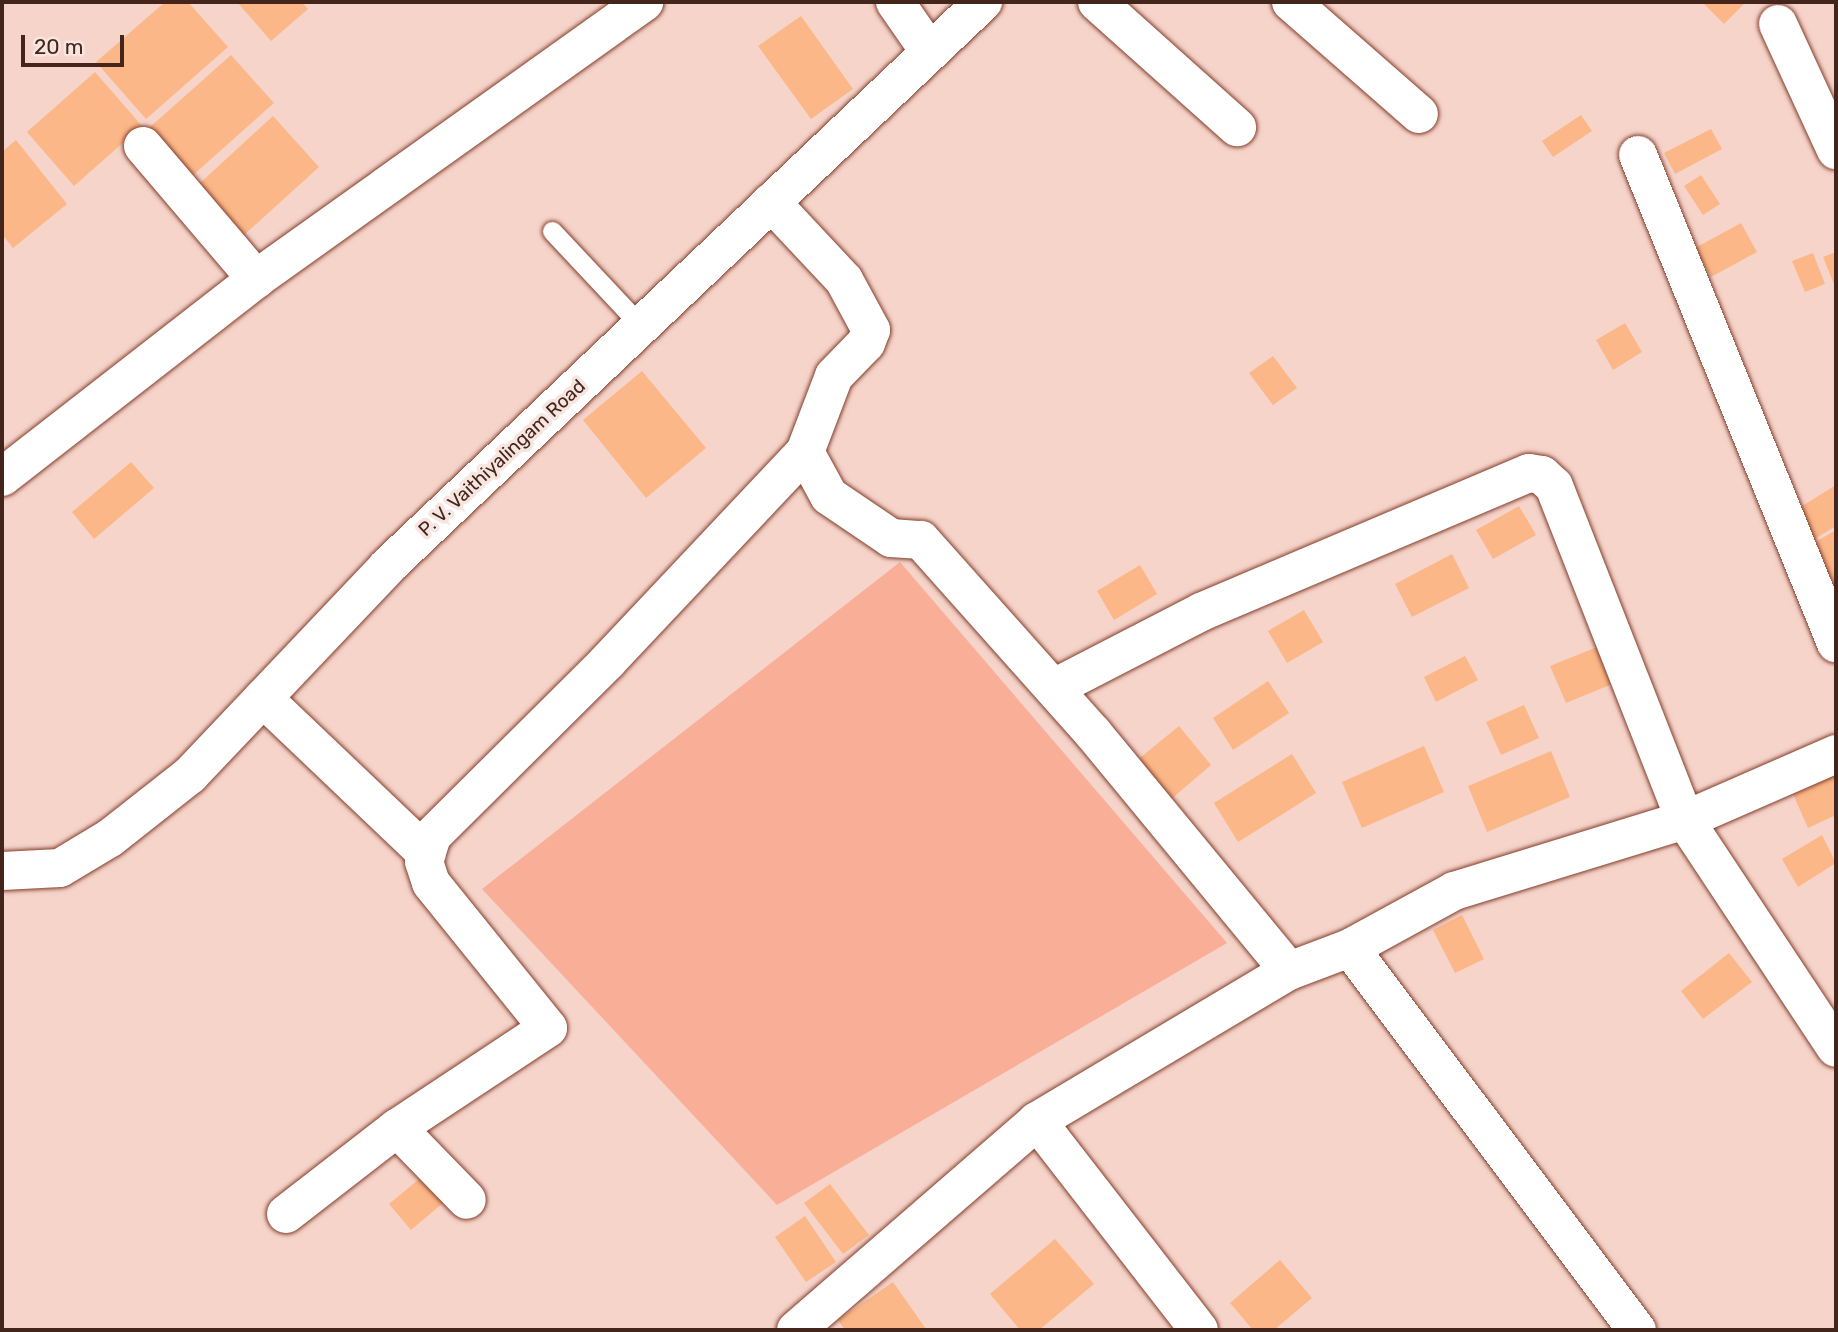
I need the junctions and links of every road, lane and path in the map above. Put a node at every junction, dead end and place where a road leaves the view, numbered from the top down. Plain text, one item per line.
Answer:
1 (644, 2) edge
2 (895, 2) edge
3 (983, 2) edge
4 (1097, 2) edge
5 (1291, 2) edge
6 (1778, 24) dead end
7 (929, 51) junction
8 (1419, 114) dead end
9 (1237, 127) dead end
10 (143, 146) dead end
11 (1836, 150) edge
12 (1638, 155) dead end
13 (771, 202) junction
14 (552, 231) dead end
15 (256, 279) junction
16 (642, 327) junction
17 (805, 452) junction
18 (2, 477) edge
19 (1836, 643) edge
20 (1054, 688) junction
21 (263, 698) junction
22 (1836, 754) edge
23 (1685, 820) junction
24 (426, 854) junction
25 (2, 871) edge
26 (1350, 948) junction
27 (1289, 971) junction
28 (1836, 1048) edge
29 (1037, 1121) junction
30 (397, 1128) junction
31 (467, 1200) dead end
32 (286, 1214) dead end
33 (796, 1330) edge
34 (1199, 1330) edge
35 (1637, 1330) edge

1 - 15 street
2 - 7 street
3 - 7 street, P. V. Vaithiyalingam Road
4 - 9 street
5 - 8 street
6 - 11 street
7 - 13 street, P. V. Vaithiyalingam Road
10 - 15 street
12 - 19 street
13 - 16 street, P. V. Vaithiyalingam Road
13 - 17 street
14 - 16 lane
15 - 18 street
16 - 21 street, P. V. Vaithiyalingam Road
17 - 20 street
17 - 24 street
20 - 23 street
20 - 27 street
21 - 24 street
21 - 25 street, P. V. Vaithiyalingam Road
22 - 23 street
23 - 26 street
23 - 28 street
24 - 30 street
26 - 27 street
26 - 35 street
27 - 29 street
29 - 33 street
29 - 34 street
30 - 31 street
30 - 32 street

